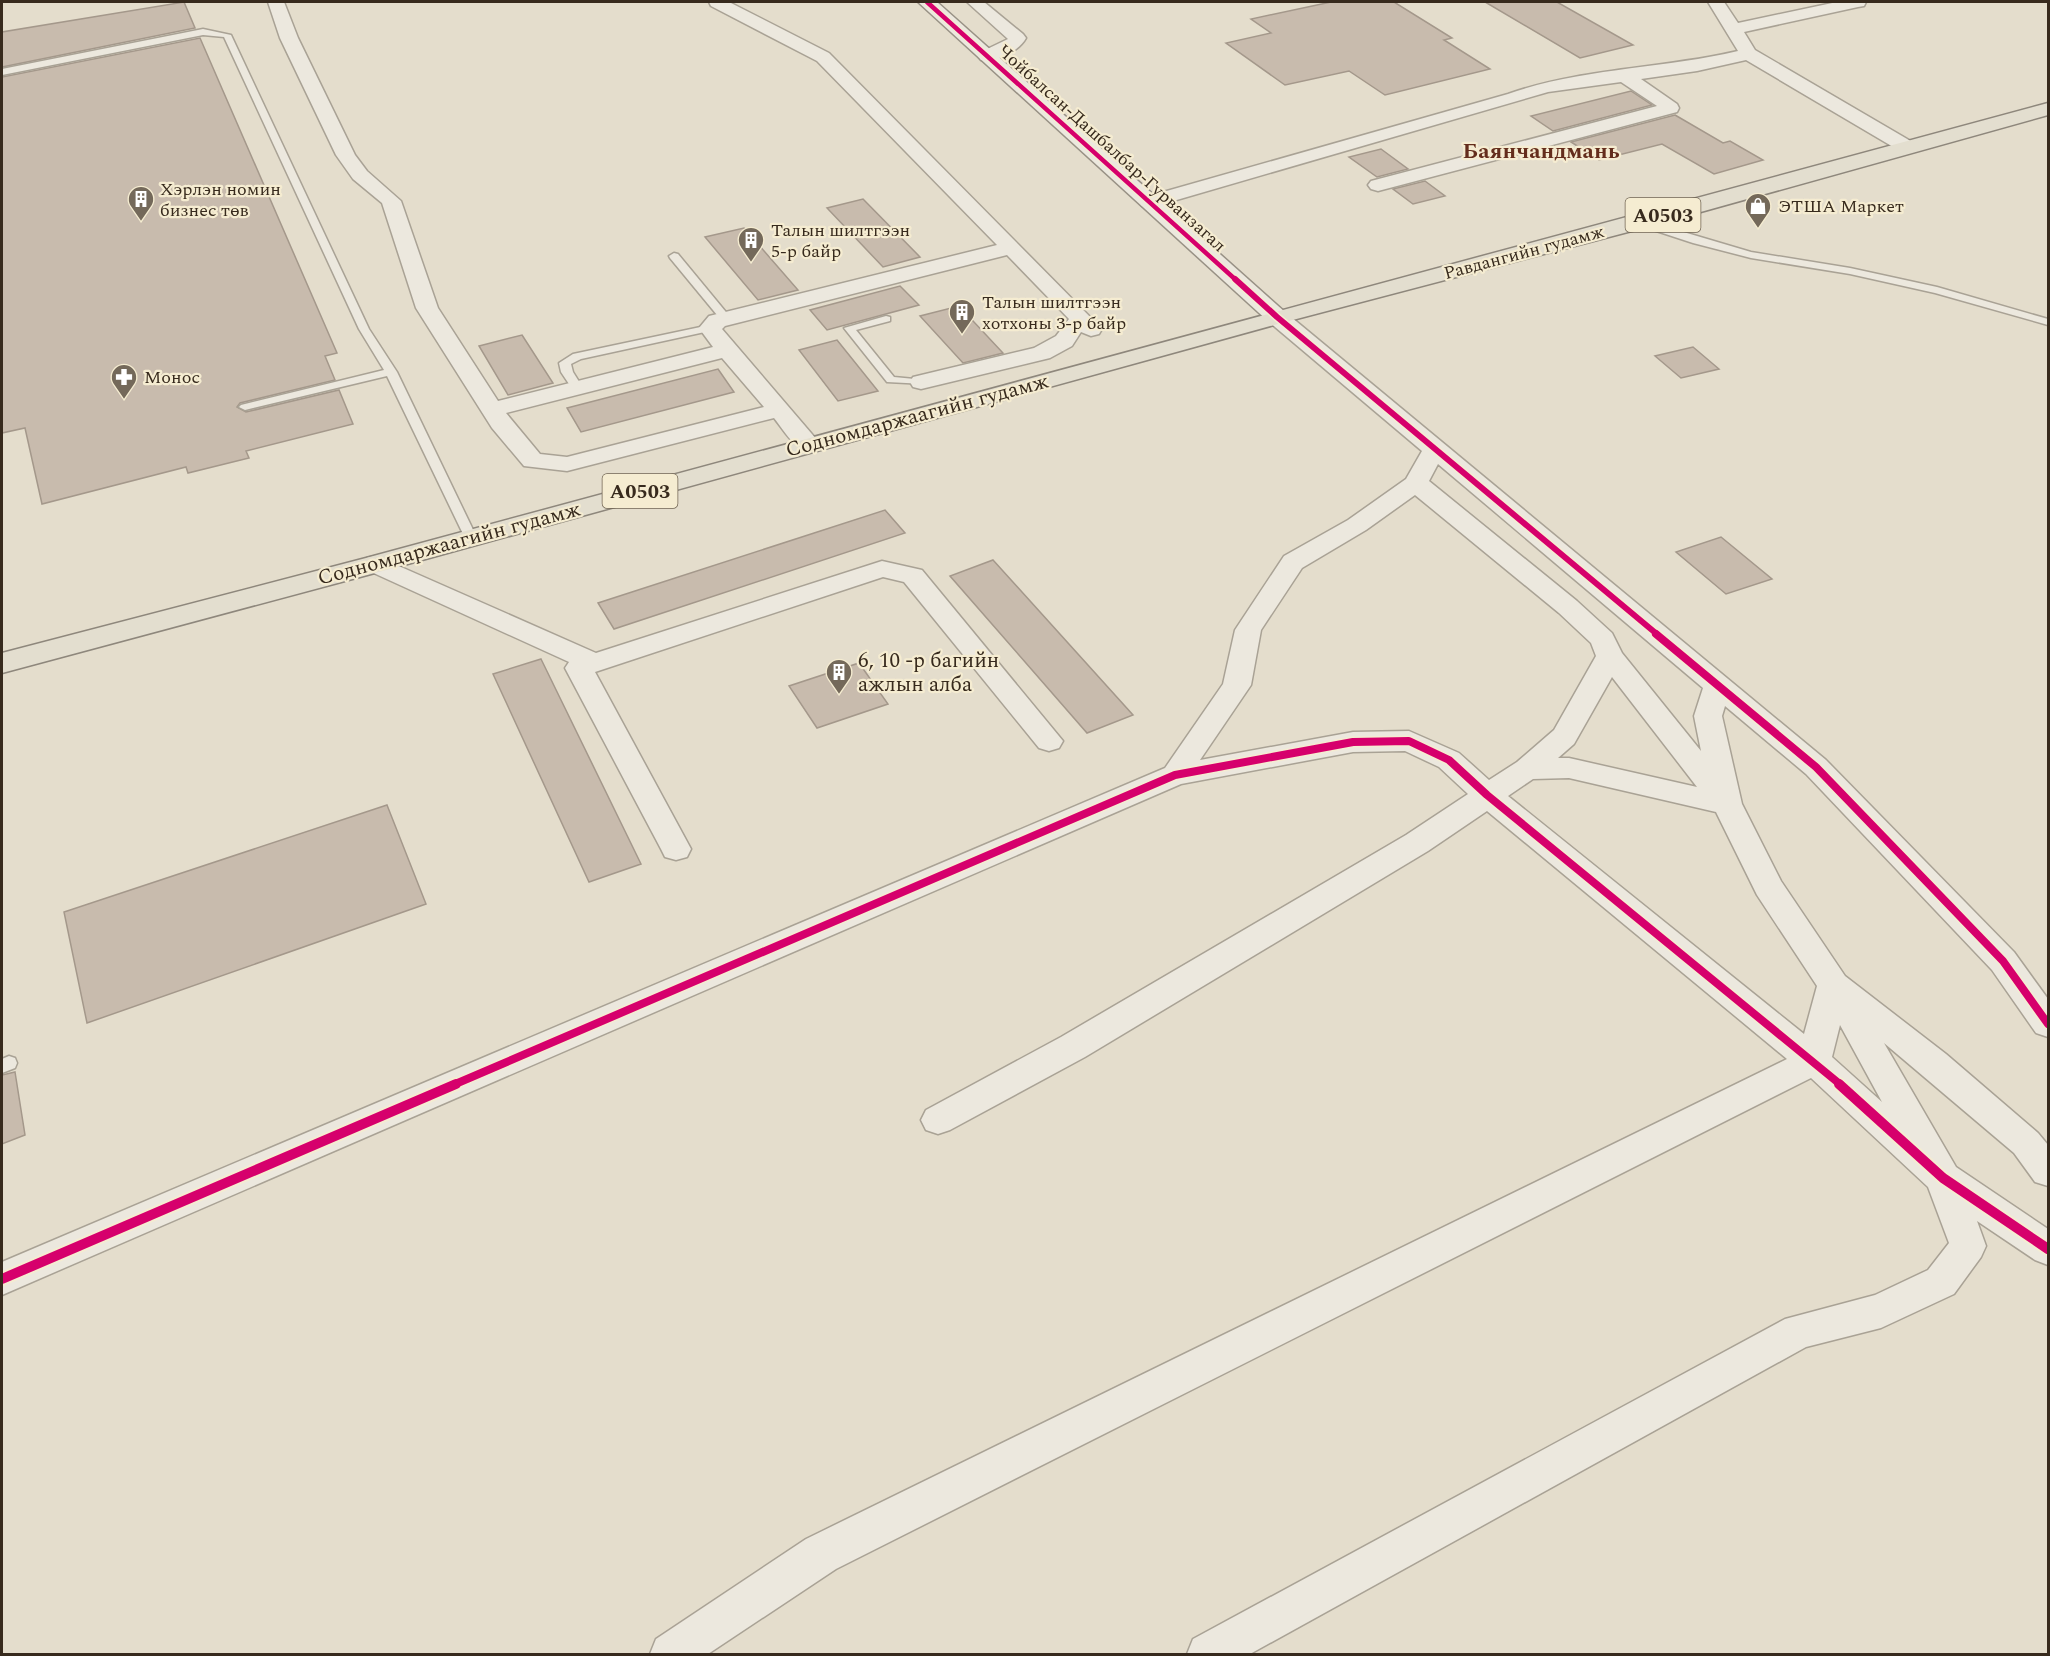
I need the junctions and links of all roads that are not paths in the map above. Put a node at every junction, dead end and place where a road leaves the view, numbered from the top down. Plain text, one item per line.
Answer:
1 (276, 2) edge
2 (717, 2) edge
3 (927, 2) edge
4 (975, 2) edge
5 (1716, 2) edge
6 (1858, 2) edge
7 (1734, 28) junction
8 (1749, 54) junction
9 (987, 56) junction
10 (2, 72) edge
11 (1624, 76) junction
12 (2049, 109) edge
13 (1907, 147) junction
14 (1378, 185) dead end
15 (1149, 202) junction
16 (1639, 222) junction
17 (1011, 248) junction
18 (674, 256) dead end
19 (1277, 317) junction
20 (886, 319) dead end
21 (2049, 322) edge
22 (718, 323) junction
23 (727, 350) junction
24 (391, 372) junction
25 (921, 382) joint
26 (577, 388) junction
27 (245, 407) dead end
28 (492, 410) junction
29 (779, 410) junction
30 (809, 445) junction
31 (1435, 449) junction
32 (1416, 483) junction
33 (471, 538) junction
34 (376, 564) junction
35 (1610, 656) junction
36 (2, 663) edge
37 (594, 663) junction
38 (1718, 685) junction
39 (1049, 741) dead end
40 (1527, 769) junction
41 (1175, 775) junction
42 (1487, 795) junction
43 (1727, 804) junction
44 (676, 849) dead end
45 (1834, 985) junction
46 (2049, 1024) edge
47 (1814, 1061) junction
48 (938, 1120) dead end
49 (2049, 1171) edge
50 (1942, 1178) junction
51 (2049, 1249) edge
52 (2, 1279) edge
53 (671, 1654) edge
54 (1208, 1654) edge

1 - 28 street
2 - 17 street
3 - 9 street, Чойбалсан-Дашбалбар-Гурванзагал
4 - 9 street
5 - 7 street
6 - 7 street
7 - 8 street
8 - 11 street
8 - 13 street
9 - 15 street, Чойбалсан-Дашбалбар-Гурванзагал
10 - 24 lane
11 - 14 street
11 - 15 street
12 - 13 main road, Равдангийн гудамж / A0503
13 - 16 main road, Равдангийн гудамж / A0503
15 - 19 street, Чойбалсан-Дашбалбар-Гурванзагал
16 - 19 main road, Равдангийн гудамж / A0503
16 - 21 lane
17 - 22 street
17 - 25 street
18 - 22 lane
19 - 30 main road, Содномдаржаагийн гудамж / A0503
19 - 31 street
20 - 25 lane
22 - 23 street
22 - 26 lane
23 - 26 street
23 - 29 street
24 - 27 lane
24 - 33 lane
26 - 28 street
28 - 29 street
29 - 30 street
30 - 33 main road, Содномдаржаагийн гудамж / A0503
31 - 32 street
31 - 38 street
32 - 35 street
32 - 41 street
33 - 34 main road, Содномдаржаагийн гудамж / A0503
34 - 36 main road, Содномдаржаагийн гудамж / A0503
34 - 37 street
35 - 40 street
35 - 43 street
37 - 39 street
37 - 44 street
38 - 43 street
38 - 46 street
40 - 42 street
40 - 43 street
41 - 42 street
41 - 52 street
42 - 47 street
42 - 48 street
43 - 45 street
45 - 47 street
45 - 49 street
45 - 50 street
47 - 50 street
47 - 53 street
50 - 51 street
50 - 54 street

